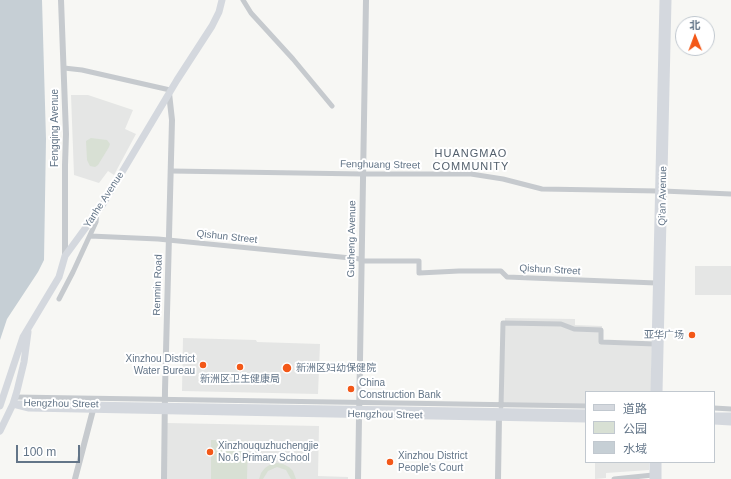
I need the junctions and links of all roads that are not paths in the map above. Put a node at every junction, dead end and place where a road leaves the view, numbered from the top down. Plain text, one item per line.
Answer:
1 (61, 0) edge
2 (222, 0) edge
3 (243, 0) edge
4 (366, 0) edge
5 (663, 0) edge
6 (668, 0) edge
7 (64, 68) junction
8 (170, 92) junction
9 (332, 106) dead end
10 (171, 171) junction
11 (363, 174) junction
12 (661, 191) junction
13 (731, 194) edge
14 (97, 212) junction
15 (90, 236) junction
16 (169, 240) junction
17 (65, 256) junction
18 (361, 260) junction
19 (656, 283) junction
20 (59, 299) dead end
21 (28, 328) junction
22 (655, 344) junction
23 (658, 391) edge
24 (658, 391) edge
25 (14, 400) junction
26 (165, 405) junction
27 (0, 406) edge
28 (585, 406) edge
29 (715, 408) edge
30 (359, 409) junction
31 (731, 409) edge
32 (93, 410) junction
33 (500, 411) junction
34 (585, 413) edge
35 (715, 416) edge
36 (731, 416) edge
37 (585, 419) edge
38 (715, 421) edge
39 (731, 422) edge
40 (0, 431) edge
41 (653, 463) edge
42 (658, 463) edge
43 (654, 478) edge
44 (75, 479) edge
45 (164, 479) edge
46 (358, 479) edge
47 (498, 479) edge
48 (614, 479) edge

1 - 7 street, Fengqing Avenue
2 - 8 main road, Yanhe Avenue
3 - 9 street
4 - 11 street, Gucheng Avenue
5 - 12 main road, Qi'an Avenue
6 - 12 main road, Qi'an Avenue
7 - 8 street
7 - 17 street, Fengqing Avenue
8 - 10 street, Renmin Road
8 - 14 main road, Yanhe Avenue
10 - 11 street, Fenghuang Street
10 - 16 street, Renmin Road
11 - 12 street, Fenghuang Street
11 - 18 street, Gucheng Avenue
12 - 13 street, Fenghuang Street
12 - 19 main road, Qi'an Avenue
12 - 23 main road, Qi'an Avenue
14 - 15 street
14 - 17 main road, Yanhe Avenue
15 - 16 street, Qishun Street
15 - 20 street
16 - 18 street, Qishun Street
16 - 26 street, Renmin Road
17 - 21 main road, Yanhe Avenue
18 - 19 street, Qishun Street
18 - 30 street, Gucheng Avenue
19 - 22 main road, Qi'an Avenue
21 - 25 main road
21 - 27 main road, Yanhe Avenue
22 - 24 main road, Qi'an Avenue
22 - 33 street
25 - 26 main road, Hengzhou Street
25 - 32 main road, Hengzhou Street
25 - 40 main road
26 - 30 main road, Hengzhou Street
26 - 30 street
26 - 32 main road, Hengzhou Street
26 - 45 street, Renmin Road
28 - 33 street
29 - 31 street
30 - 33 main road, Hengzhou Street
30 - 33 street
30 - 46 street, Gucheng Avenue
32 - 44 street
33 - 34 main road, Hengzhou Street
33 - 37 main road, Hengzhou Street
33 - 47 street
35 - 36 main road
38 - 39 main road
41 - 43 main road
42 - 43 main road
43 - 48 street

